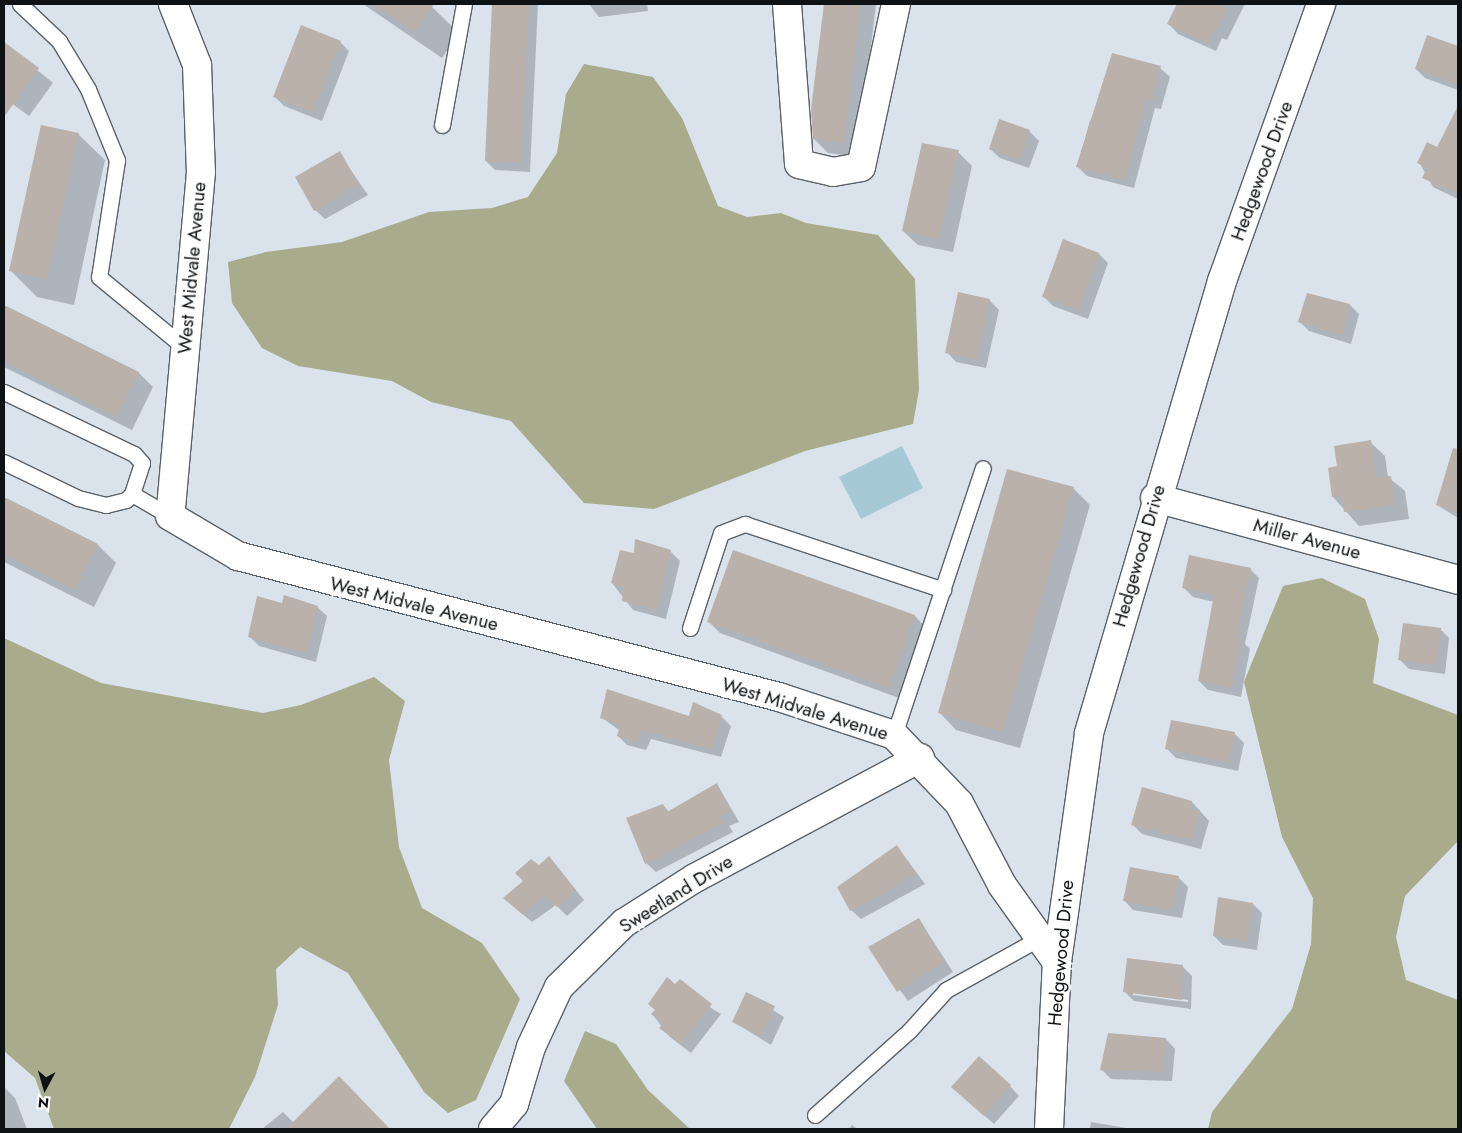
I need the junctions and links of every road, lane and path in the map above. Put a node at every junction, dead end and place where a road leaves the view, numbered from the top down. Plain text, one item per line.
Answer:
1 (20, 4) edge
2 (173, 4) edge
3 (464, 4) edge
4 (787, 4) edge
5 (896, 4) edge
6 (1322, 4) edge
7 (442, 125) dead end
8 (185, 348) junction
9 (4, 392) edge
10 (4, 462) edge
11 (983, 468) dead end
12 (132, 494) junction
13 (1155, 498) junction
14 (170, 516) junction
15 (1458, 580) edge
16 (943, 590) junction
17 (690, 628) dead end
18 (894, 735) junction
19 (920, 758) junction
20 (1040, 938) junction
21 (1056, 962) junction
22 (815, 1115) dead end
23 (493, 1129) edge
24 (1049, 1129) edge

1 - 8 lane
2 - 8 street, West Midvale Avenue
3 - 7 lane
4 - 5 street
6 - 13 street, Hedgewood Drive
8 - 14 street, West Midvale Avenue
9 - 12 lane
10 - 12 lane
11 - 16 lane
12 - 14 lane
13 - 15 street, Miller Avenue
13 - 21 street, Hedgewood Drive
14 - 18 street, West Midvale Avenue
16 - 17 lane
16 - 18 lane
18 - 19 street, West Midvale Avenue
19 - 20 street, West Midvale Avenue
19 - 23 street, Sweetland Drive
20 - 21 street, West Midvale Avenue
20 - 22 lane
21 - 24 street, Hedgewood Drive

